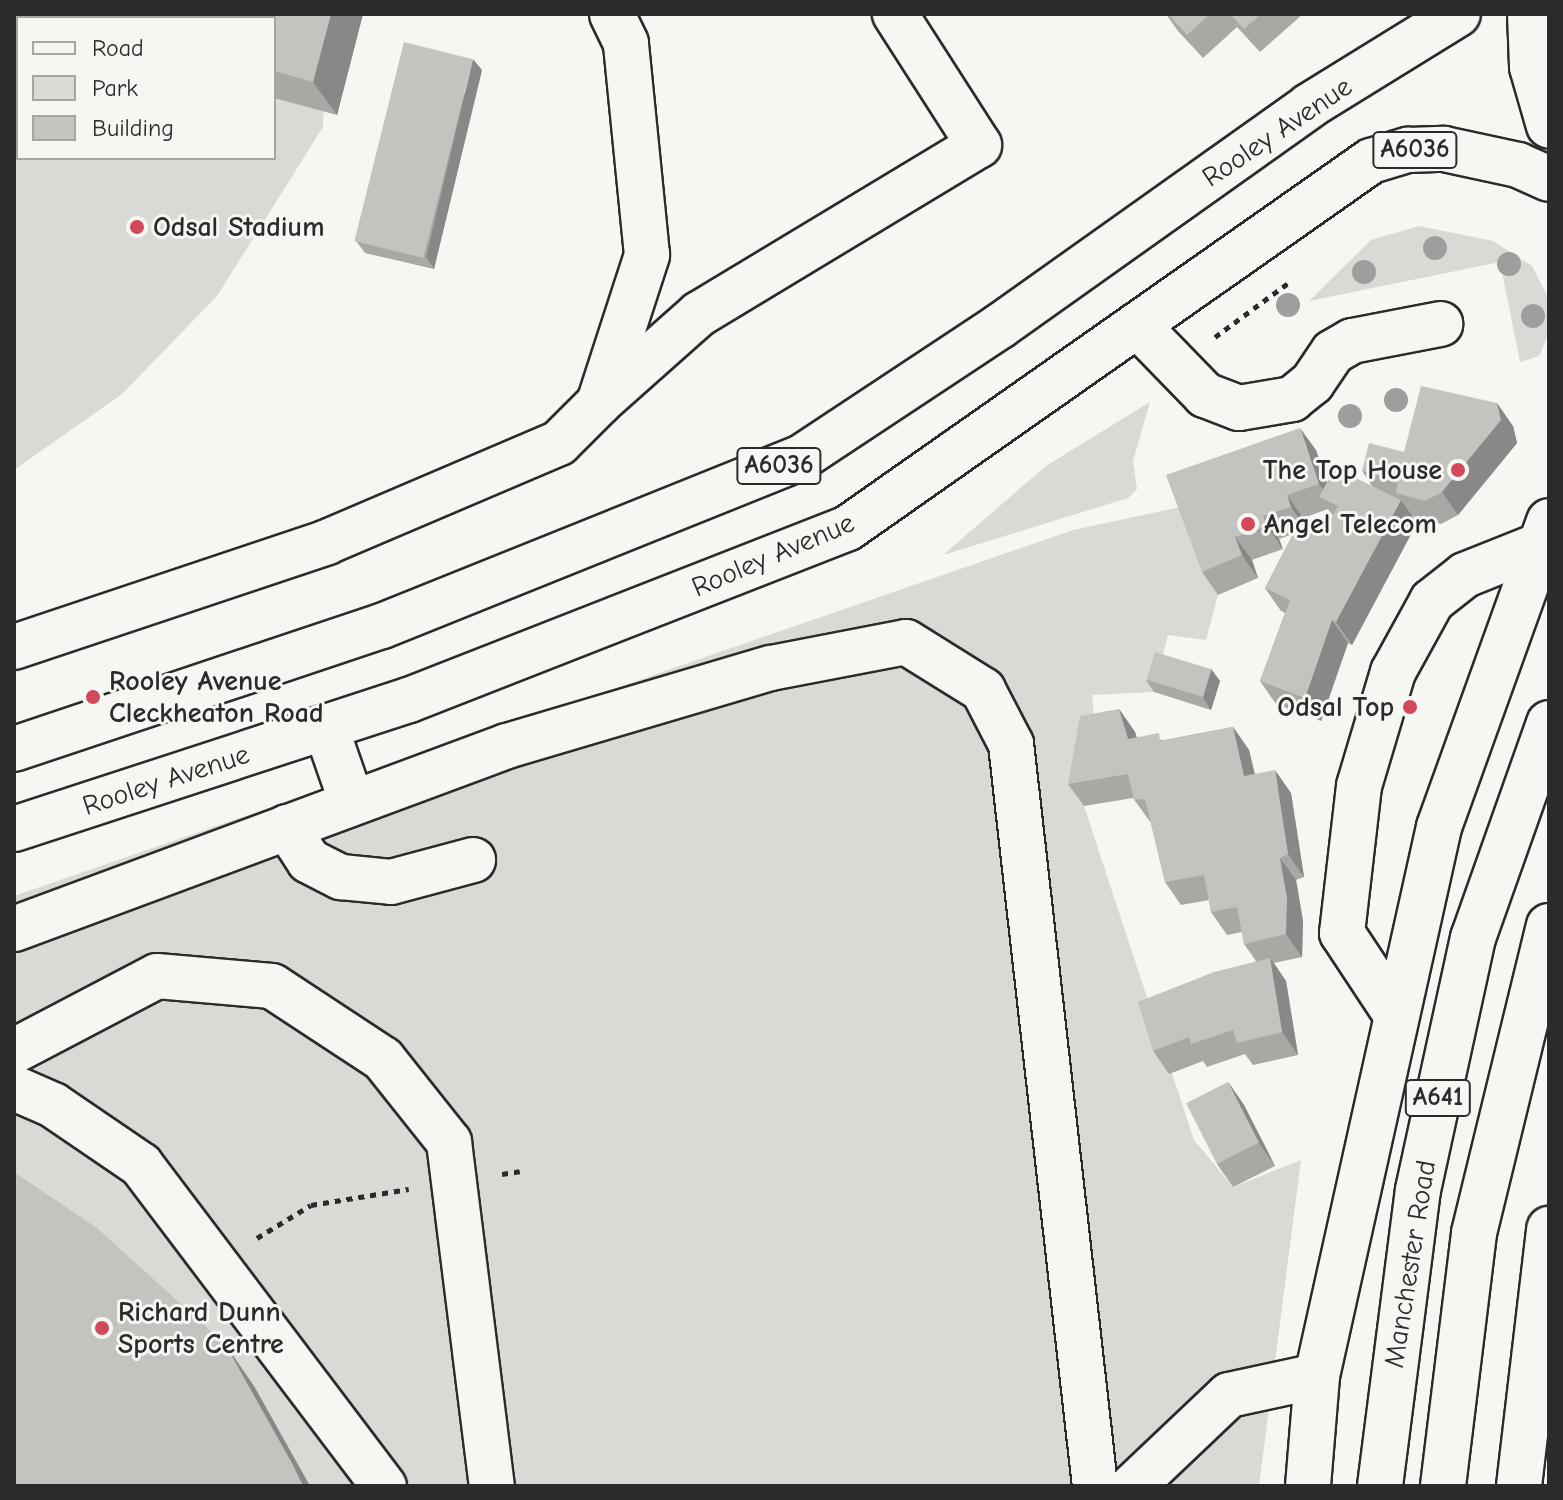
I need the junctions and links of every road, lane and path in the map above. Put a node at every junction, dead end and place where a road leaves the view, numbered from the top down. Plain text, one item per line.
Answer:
1 (612, 14) edge
2 (895, 14) edge
3 (1458, 14) edge
4 (1530, 14) edge
5 (1549, 126) edge
6 (1549, 179) edge
7 (1302, 270) dead end
8 (1440, 324) dead end
9 (1137, 325) junction
10 (1174, 366) junction
11 (599, 403) junction
12 (1545, 533) edge
13 (14, 647) edge
14 (1549, 723) edge
15 (326, 728) junction
16 (14, 749) edge
17 (352, 803) junction
18 (287, 827) junction
19 (14, 829) edge
20 (473, 860) dead end
21 (1549, 926) edge
22 (14, 929) edge
23 (1395, 1013) junction
24 (14, 1051) edge
25 (14, 1088) edge
26 (520, 1171) dead end
27 (454, 1182) junction
28 (1548, 1244) edge
29 (215, 1263) junction
30 (1317, 1376) junction
31 (384, 1486) edge
32 (492, 1486) edge
33 (1095, 1486) edge
34 (1133, 1486) edge
35 (1308, 1486) edge
36 (1380, 1486) edge
37 (1443, 1486) edge
38 (1519, 1486) edge

1 - 11 main road
2 - 11 main road
3 - 16 main road, Rooley Avenue / A6036
4 - 5 main road
6 - 9 main road, Rooley Avenue / A6036
7 - 10 path
8 - 10 main road
9 - 10 main road
9 - 15 main road, Rooley Avenue / A6036
11 - 13 main road
12 - 23 main road
12 - 23 main road
14 - 36 main road, Manchester Road / A641
15 - 17 main road
15 - 19 main road, Rooley Avenue / A6036
17 - 18 main road
17 - 33 main road
18 - 20 main road
18 - 22 main road
21 - 37 main road, Manchester Road / A641
23 - 30 main road
24 - 27 main road
25 - 29 main road
26 - 27 path
27 - 29 path
27 - 32 main road
28 - 38 main road
29 - 31 main road
30 - 34 main road
30 - 35 main road

